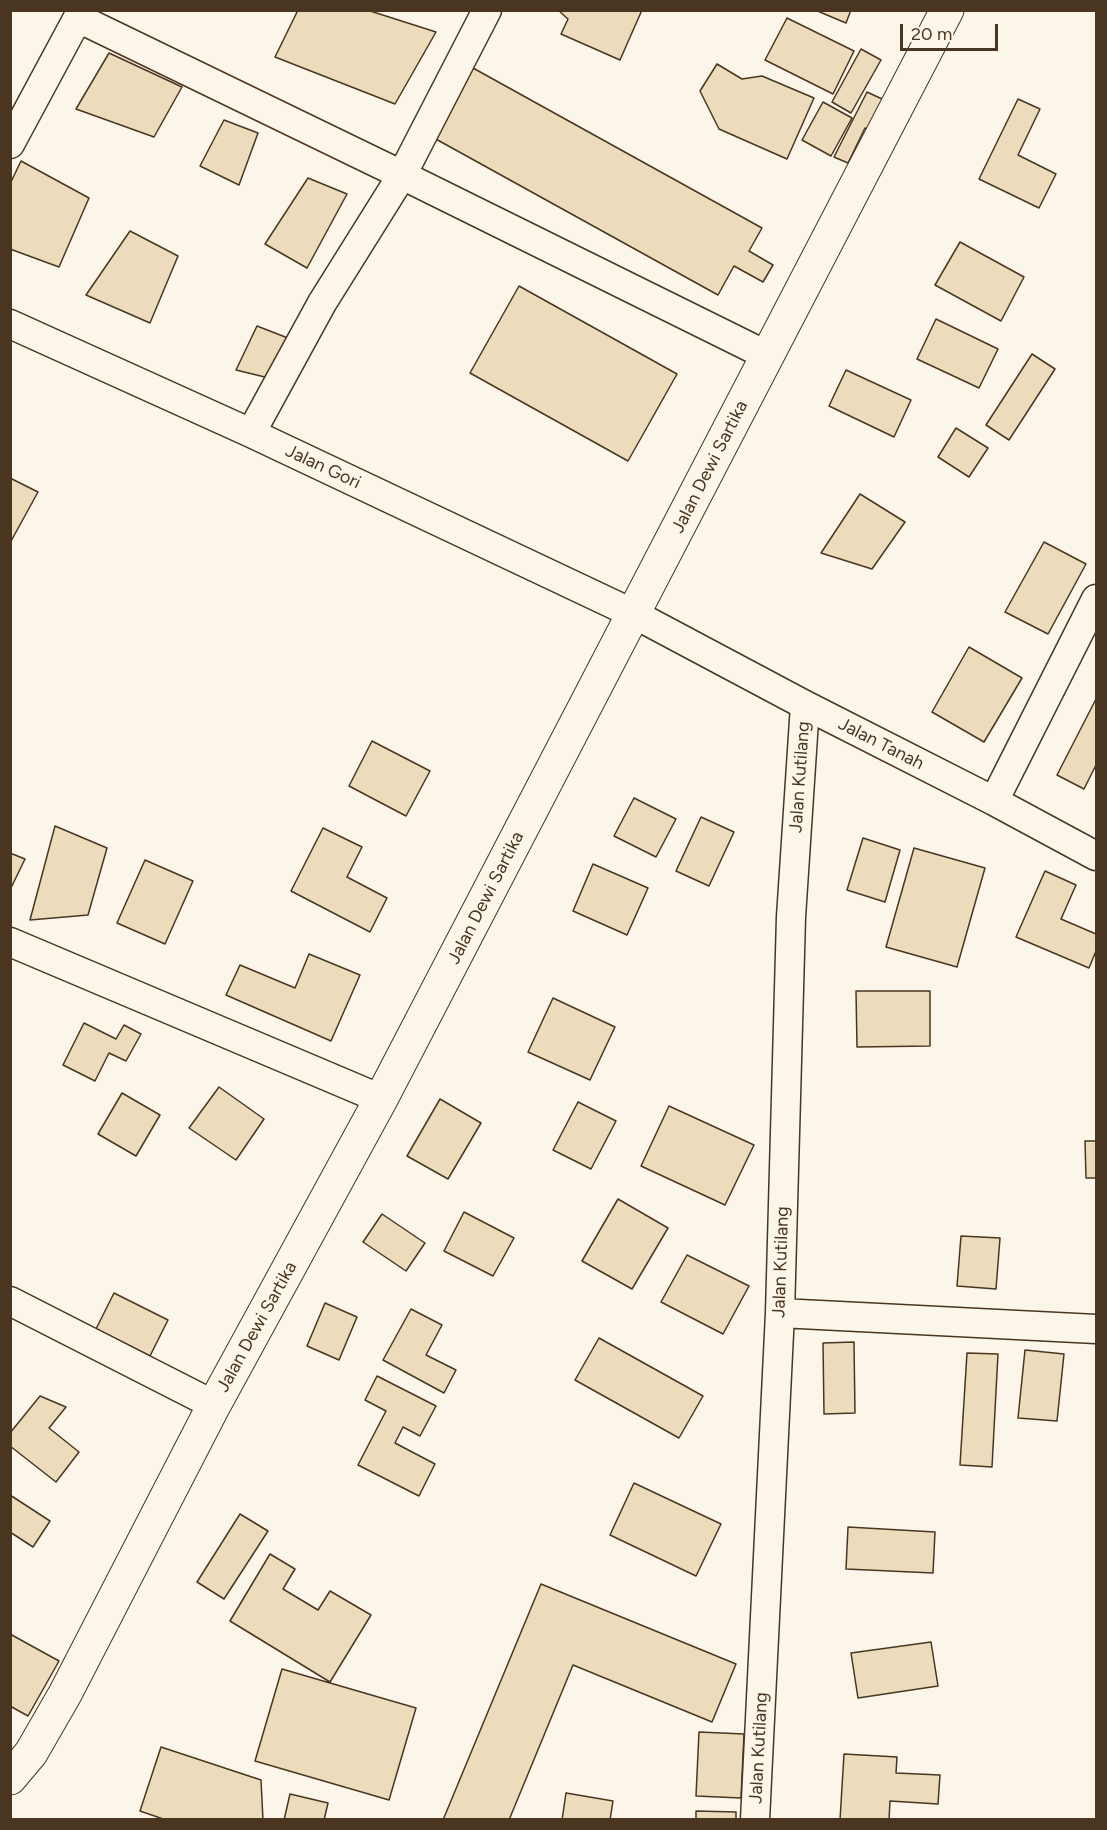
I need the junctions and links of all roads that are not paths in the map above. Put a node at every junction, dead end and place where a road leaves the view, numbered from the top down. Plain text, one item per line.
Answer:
1 (487, 10) edge
2 (947, 10) edge
3 (80, 14) edge
4 (10, 144) edge
5 (402, 175) junction
6 (10, 324) edge
7 (768, 356) junction
8 (250, 434) junction
9 (1096, 598) edge
10 (634, 614) junction
11 (804, 705) junction
12 (994, 801) junction
13 (1096, 856) edge
14 (10, 942) edge
15 (381, 1099) junction
16 (10, 1301) edge
17 (780, 1313) junction
18 (1096, 1329) edge
19 (214, 1405) junction
20 (10, 1779) edge
21 (755, 1820) edge

1 - 5 street
2 - 7 main road, Jalan Dewi Sartika
3 - 4 street
3 - 5 street
5 - 7 street
5 - 8 street
6 - 8 street, Jalan Gori
7 - 10 main road, Jalan Dewi Sartika
8 - 10 street, Jalan Gori
9 - 12 street
10 - 11 street, Jalan Tanah
10 - 15 main road, Jalan Dewi Sartika
11 - 12 street, Jalan Tanah
11 - 17 street, Jalan Kutilang
12 - 13 street, Jalan Tanah
14 - 15 street
15 - 19 main road, Jalan Dewi Sartika
16 - 19 street
17 - 18 street
17 - 21 street, Jalan Kutilang
19 - 20 main road, Jalan Dewi Sartika

